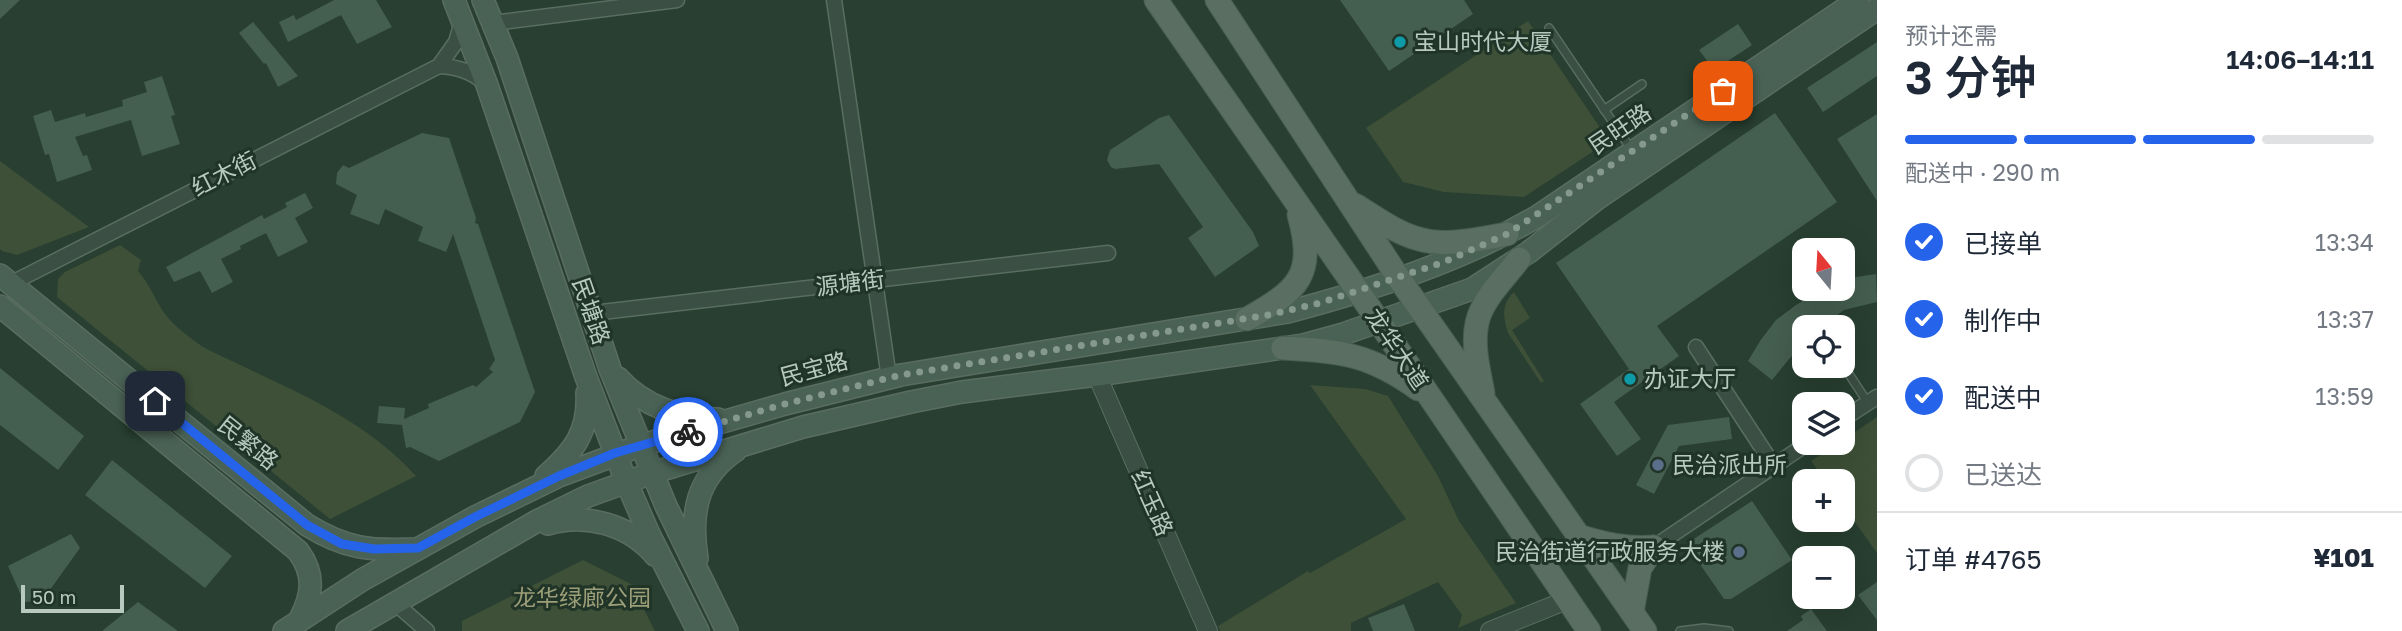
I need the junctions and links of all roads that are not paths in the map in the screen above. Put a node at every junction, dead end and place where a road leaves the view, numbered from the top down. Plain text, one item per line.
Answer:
1 (483, 0) edge
2 (677, 0) edge
3 (834, 0) edge
4 (1156, 0) edge
5 (1217, 0) edge
6 (1858, 0) edge
7 (458, 9) edge
8 (1877, 9) edge
9 (493, 23) junction
10 (1549, 28) dead end
11 (439, 65) junction
12 (1642, 84) dead end
13 (487, 85) junction
14 (1604, 110) junction
15 (1633, 152) junction
16 (1296, 201) junction
17 (1348, 201) junction
18 (1507, 234) junction
19 (1108, 253) dead end
20 (1519, 259) junction
21 (1398, 277) junction
22 (5, 279) edge
23 (875, 280) junction
24 (1358, 291) junction
25 (0, 306) edge
26 (1419, 307) junction
27 (593, 313) junction
28 (1247, 319) junction
29 (1378, 321) junction
30 (1696, 347) dead end
31 (1283, 348) junction
32 (610, 369) junction
33 (1097, 375) junction
34 (586, 377) junction
35 (889, 378) junction
36 (1854, 378) edge
37 (1430, 398) junction
38 (1484, 400) junction
39 (1872, 400) edge
40 (1855, 411) edge
41 (734, 419) junction
42 (745, 444) junction
43 (642, 445) junction
44 (615, 453) junction
45 (1792, 454) edge
46 (1774, 466) junction
47 (652, 472) junction
48 (626, 481) junction
49 (530, 490) junction
50 (515, 533) junction
51 (1578, 536) junction
52 (1654, 547) junction
53 (418, 548) junction
54 (665, 566) junction
55 (702, 581) junction
56 (1567, 600) junction
57 (394, 602) junction
58 (1638, 622) edge
59 (292, 625) edge
60 (347, 631) edge
61 (427, 631) edge
62 (698, 631) edge
63 (727, 631) edge
64 (1208, 631) edge
65 (1490, 631) edge
66 (1589, 631) edge
67 (1679, 631) edge
68 (1729, 631) edge

1 - 9 main road, 民塘路
2 - 9 street
3 - 23 street
4 - 16 main road, 龙华大道
5 - 17 main road, 龙华大道
6 - 15 main road, 民旺路
7 - 11 street
7 - 13 main road, 民塘路
8 - 20 main road, 民旺路
9 - 27 main road, 民塘路
10 - 14 lane
11 - 13 street
11 - 22 street, 红木街
12 - 14 lane
13 - 34 main road, 民塘路
14 - 15 lane
15 - 18 main road, 民旺路
16 - 24 main road, 龙华大道
16 - 28 main road
17 - 18 main road
17 - 21 main road, 龙华大道
18 - 21 main road, 民旺路
19 - 23 street, 源塘街
20 - 26 main road, 民旺路
20 - 38 main road
21 - 24 main road, 民宝路
21 - 26 main road, 龙华大道
22 - 53 main road, 民繁路
23 - 27 street, 源塘街
23 - 35 street
24 - 28 main road, 民宝路
24 - 29 main road, 龙华大道
25 - 59 main road
26 - 29 main road
26 - 38 main road, 龙华大道
27 - 32 main road, 民塘路
28 - 35 main road, 民宝路
29 - 31 main road
29 - 37 main road, 龙华大道
30 - 46 street
31 - 33 main road
31 - 37 main road
32 - 41 main road
32 - 43 main road, 民塘路
33 - 42 main road
33 - 64 street, 红玉路
34 - 44 main road, 民塘路
34 - 49 main road
35 - 41 main road, 民宝路
36 - 39 lane
37 - 56 main road, 龙华大道
38 - 51 main road, 龙华大道
39 - 40 street
41 - 43 main road, 民宝路
42 - 47 main road
42 - 55 main road
43 - 44 main road, 民宝路
43 - 47 main road, 民塘路
44 - 48 main road, 民塘路
44 - 49 main road, 民宝路
45 - 46 street
46 - 52 street
47 - 48 main road
47 - 55 main road, 民塘路
48 - 50 main road
48 - 54 main road, 民塘路
49 - 53 main road, 民宝路
50 - 54 main road
50 - 57 main road
51 - 52 main road
51 - 58 main road, 龙华大道
52 - 58 main road
53 - 59 main road, 民宝路
54 - 62 main road, 民塘路
55 - 63 main road, 民塘路
56 - 65 street
56 - 66 main road, 龙华大道
57 - 60 main road
57 - 61 street
67 - 68 lane

